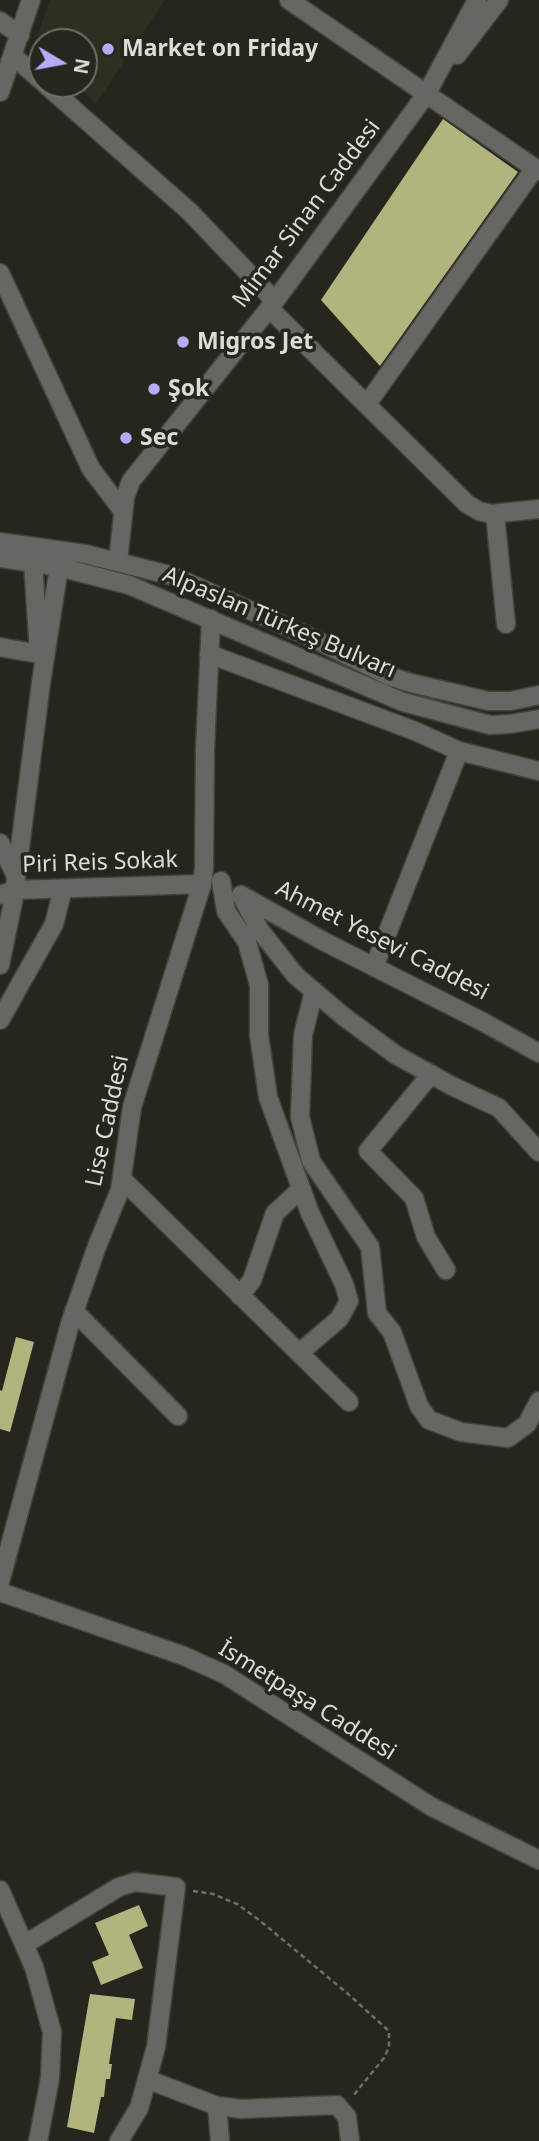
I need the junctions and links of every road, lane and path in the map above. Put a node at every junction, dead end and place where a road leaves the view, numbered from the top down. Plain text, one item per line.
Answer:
1 (31, 0) edge
2 (289, 0) edge
3 (477, 0) edge
4 (499, 0) edge
5 (0, 21) edge
6 (20, 35) junction
7 (13, 56) junction
8 (28, 70) edge
9 (0, 92) edge
10 (427, 93) junction
11 (60, 98) edge
12 (537, 169) edge
13 (0, 272) edge
14 (272, 304) junction
15 (367, 404) junction
16 (539, 509) edge
17 (123, 511) junction
18 (495, 514) junction
19 (0, 542) edge
20 (0, 558) edge
21 (118, 561) junction
22 (33, 562) junction
23 (59, 567) junction
24 (211, 619) junction
25 (506, 624) dead end
26 (0, 647) edge
27 (39, 654) junction
28 (209, 654) junction
29 (41, 683) junction
30 (539, 695) edge
31 (539, 719) edge
32 (459, 751) junction
33 (539, 771) edge
34 (0, 843) edge
35 (203, 876) junction
36 (221, 881) junction
37 (10, 887) edge
38 (63, 888) junction
39 (241, 895) junction
40 (0, 965) edge
41 (374, 967) junction
42 (314, 991) junction
43 (0, 1020) edge
44 (539, 1053) edge
45 (430, 1074) junction
46 (539, 1152) edge
47 (123, 1180) junction
48 (301, 1189) junction
49 (446, 1270) dead end
50 (240, 1296) junction
51 (74, 1311) junction
52 (299, 1353) junction
53 (539, 1401) edge
54 (349, 1402) dead end
55 (178, 1416) dead end
56 (0, 1582) edge
57 (0, 1592) edge
58 (539, 1860) edge
59 (176, 1887) junction
60 (0, 1890) edge
61 (25, 1944) junction
62 (149, 2080) junction
63 (217, 2106) junction
64 (342, 2109) junction
65 (38, 2141) edge
66 (119, 2141) edge
67 (220, 2141) edge
68 (350, 2141) edge

1 - 6 street
2 - 10 street
3 - 10 street, Mimar Sinan Caddesi
4 - 10 street
5 - 6 street
6 - 7 street
7 - 8 street
7 - 9 street
10 - 12 street
10 - 14 street, Mimar Sinan Caddesi
11 - 14 street
12 - 15 street
13 - 17 street
14 - 15 street
14 - 17 street, Mimar Sinan Caddesi
15 - 18 street
16 - 18 street
17 - 21 street, Mimar Sinan Caddesi
18 - 25 street
19 - 21 street, Alpaslan Türkeş Bulvarı
20 - 22 street, Alpaslan Türkeş Bulvarı
21 - 30 street, Alpaslan Türkeş Bulvarı
22 - 23 street, Alpaslan Türkeş Bulvarı
22 - 27 street
23 - 24 street, Alpaslan Türkeş Bulvarı
23 - 29 street
24 - 28 street, Lise Caddesi
24 - 31 street, Alpaslan Türkeş Bulvarı
26 - 27 street
27 - 29 street
28 - 32 street
28 - 35 street, Lise Caddesi
29 - 37 street
32 - 33 street
32 - 41 street
34 - 37 street
35 - 36 street, Ahmet Yesevi Caddesi
35 - 38 street, Piri Reis Sokak
35 - 47 street, Lise Caddesi
36 - 39 street, Ahmet Yesevi Caddesi
36 - 48 street
37 - 38 street, Piri Reis Sokak
37 - 40 street
38 - 43 street
39 - 41 street, Ahmet Yesevi Caddesi
39 - 42 street
41 - 44 street, Ahmet Yesevi Caddesi
42 - 45 street
42 - 53 street
45 - 46 street
45 - 49 street
47 - 50 street
47 - 51 street, Lise Caddesi
48 - 50 street
48 - 52 street
50 - 52 street
51 - 55 street
51 - 56 street, Lise Caddesi
52 - 54 street
57 - 58 street, İsmetpaşa Caddesi
59 - 61 street
59 - 62 street
59 - 64 path
60 - 61 street
61 - 65 street
62 - 63 street
62 - 66 street
63 - 64 street
63 - 67 street
64 - 68 street

